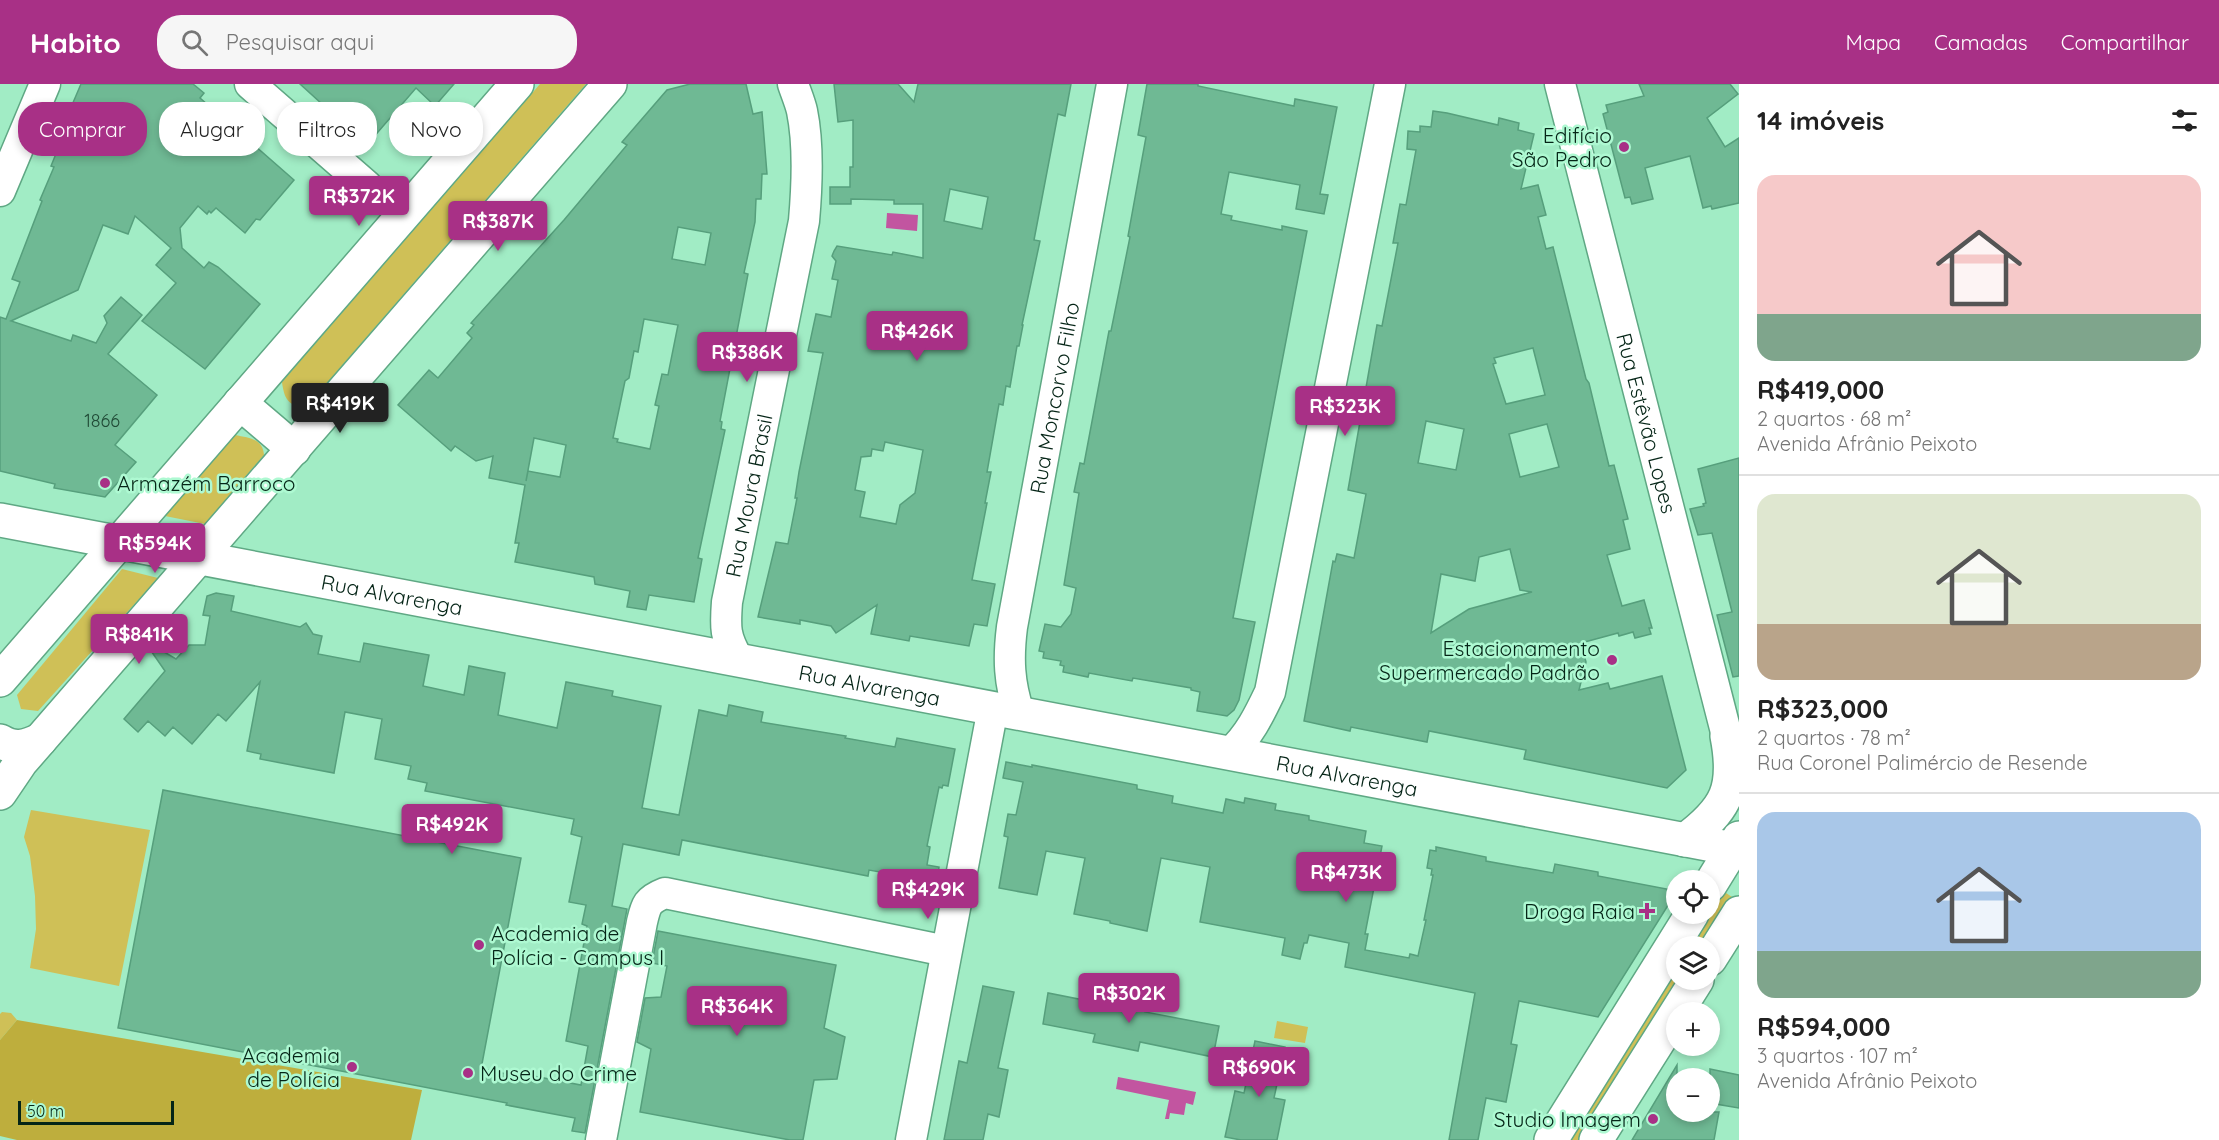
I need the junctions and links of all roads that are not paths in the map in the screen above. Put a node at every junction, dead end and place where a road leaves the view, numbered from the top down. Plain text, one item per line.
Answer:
1 (45, 84) edge
2 (250, 84) edge
3 (517, 84) edge
4 (610, 84) edge
5 (793, 84) edge
6 (1112, 84) edge
7 (1390, 84) edge
8 (1560, 84) edge
9 (366, 186) dead end
10 (0, 191) edge
11 (240, 403) junction
12 (294, 449) junction
13 (0, 520) edge
14 (120, 542) junction
15 (200, 557) junction
16 (738, 659) junction
17 (0, 680) edge
18 (1006, 711) junction
19 (40, 740) junction
20 (0, 741) edge
21 (1733, 747) edge
22 (1230, 753) junction
23 (0, 793) edge
24 (1685, 840) junction
25 (1737, 846) edge
26 (1720, 871) edge
27 (1739, 913) edge
28 (1686, 924) edge
29 (1720, 943) edge
30 (946, 951) junction
31 (1691, 990) edge
32 (601, 1140) edge
33 (911, 1140) edge
34 (1551, 1140) edge
35 (1596, 1140) edge

1 - 10 street
2 - 9 street
3 - 11 main road
4 - 12 main road
5 - 16 street, Rua Moura Brasil
6 - 18 street, Rua Moncorvo Filho
7 - 22 street
8 - 21 street, Rua Estêvão Lopes
11 - 12 main road
11 - 14 main road
12 - 15 main road
13 - 14 main road, Rua Alvarenga
14 - 15 main road, Rua Alvarenga
14 - 17 main road
15 - 16 main road, Rua Alvarenga
15 - 19 main road
16 - 18 main road, Rua Alvarenga
18 - 22 main road, Rua Alvarenga
18 - 30 street, Rua Moncorvo Filho
19 - 20 main road
19 - 23 main road
21 - 24 main road
22 - 24 main road, Rua Alvarenga
24 - 25 main road, Rua Alvarenga
25 - 26 main road
27 - 29 main road
28 - 34 main road
30 - 32 street
30 - 33 street, Rua Moncorvo Filho
31 - 35 main road

